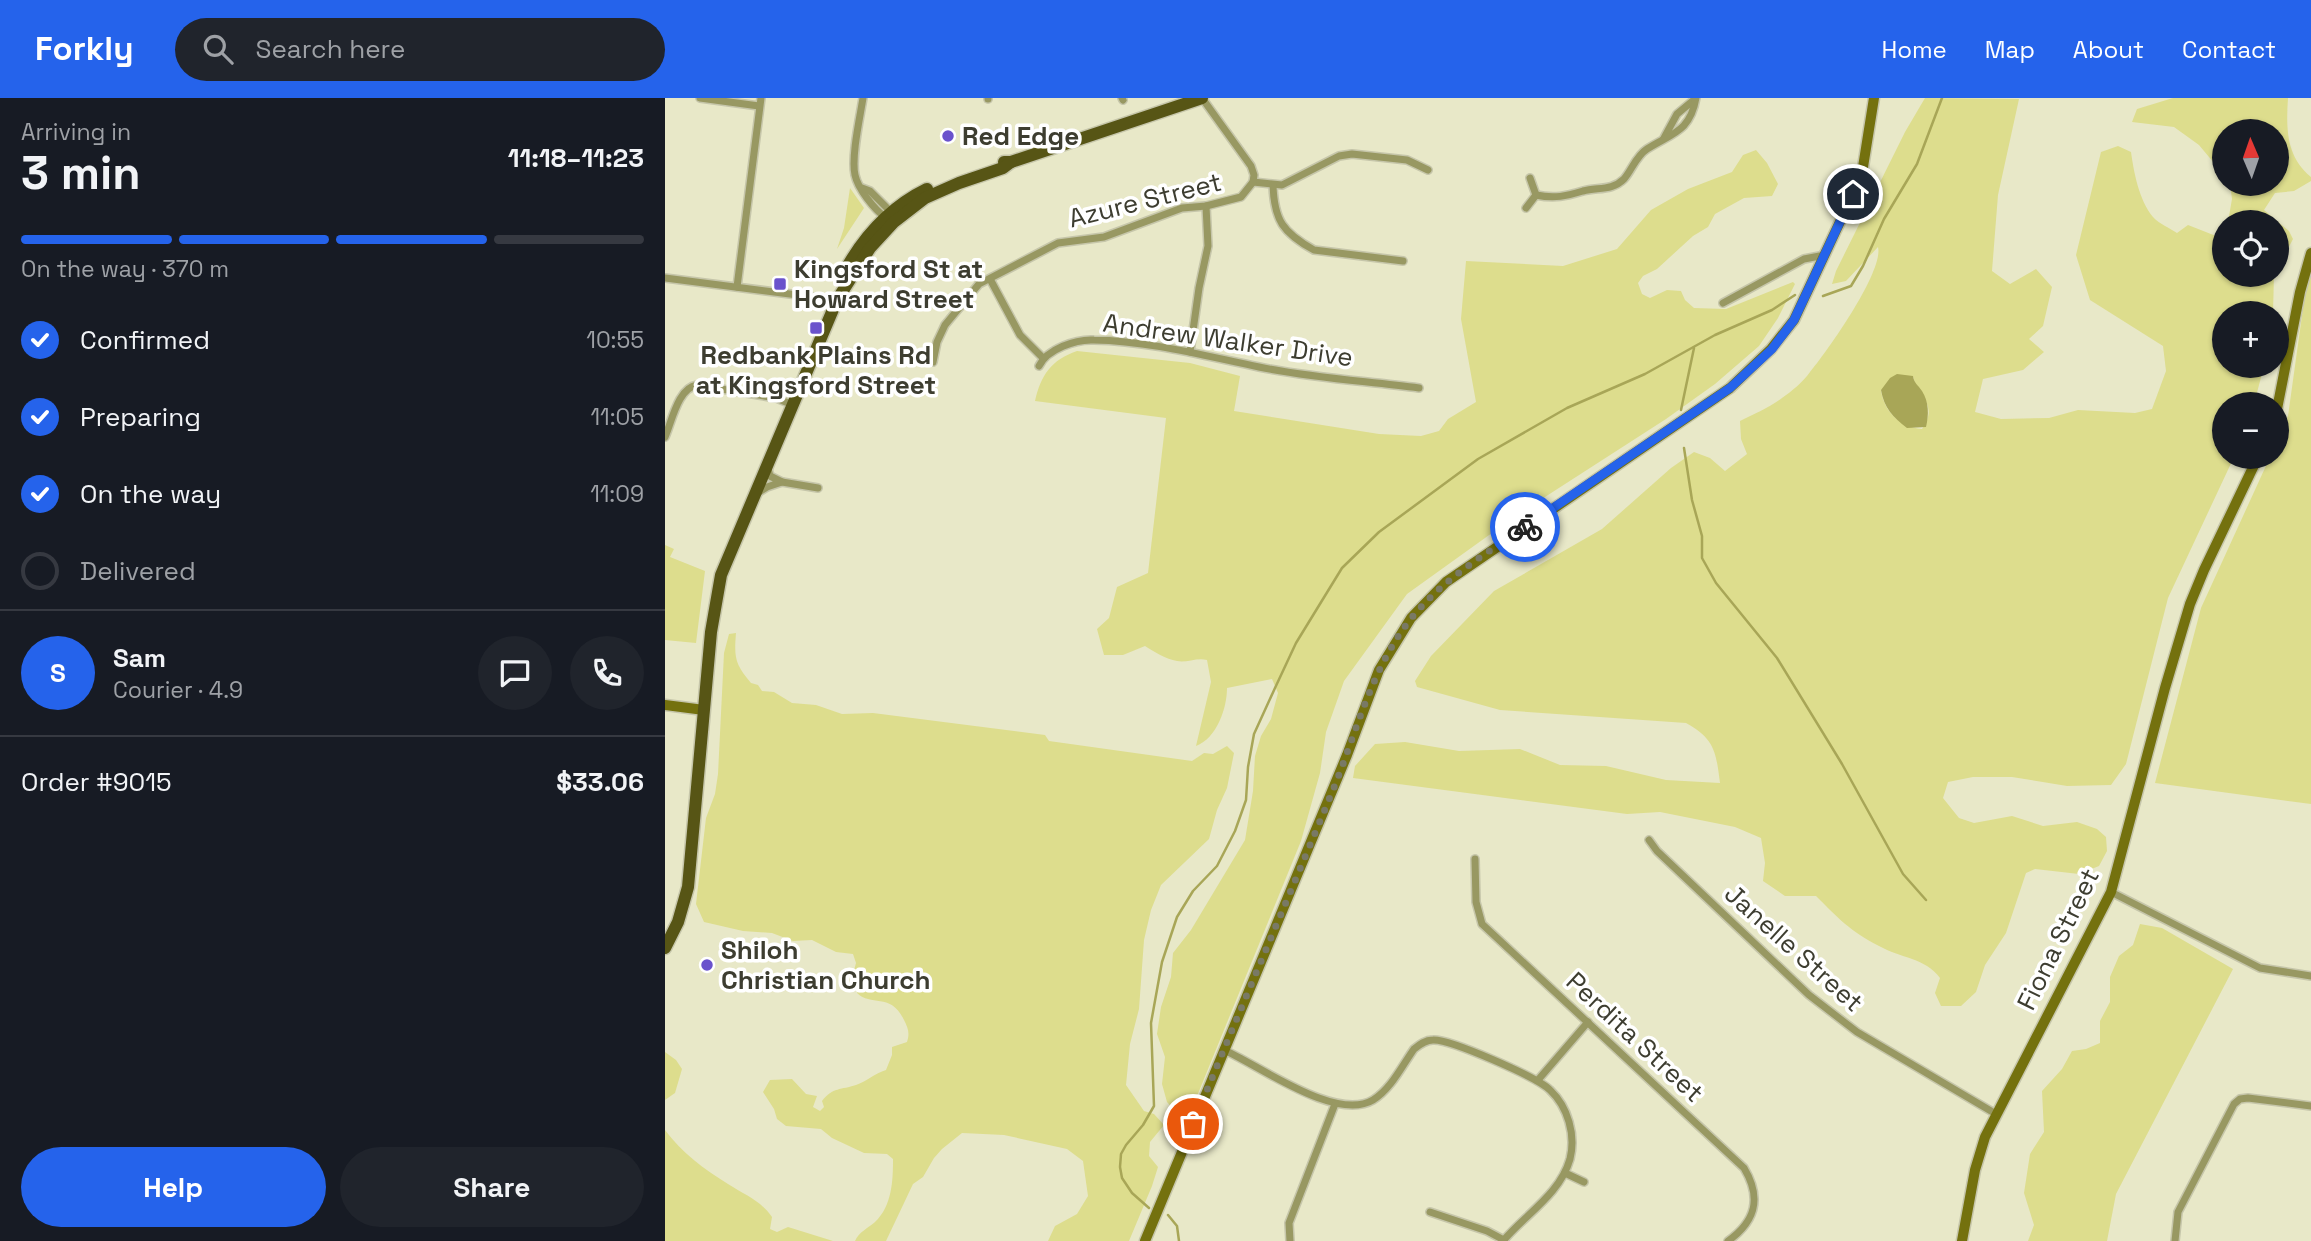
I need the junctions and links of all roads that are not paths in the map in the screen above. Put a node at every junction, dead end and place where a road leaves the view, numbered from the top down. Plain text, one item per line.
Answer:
1 (700, 98) edge
2 (863, 98) edge
3 (1202, 98) edge
4 (1696, 98) edge
5 (1874, 98) edge
6 (760, 102) edge
7 (1664, 139) junction
8 (1429, 170) dead end
9 (1530, 178) dead end
10 (1253, 182) junction
11 (1273, 185) junction
12 (1536, 195) junction
13 (1206, 206) junction
14 (1526, 208) dead end
15 (890, 217) junction
16 (2311, 253) edge
17 (1825, 255) junction
18 (1403, 261) dead end
19 (665, 278) edge
20 (991, 279) junction
21 (737, 287) junction
22 (837, 300) junction
23 (1723, 303) dead end
24 (1190, 352) junction
25 (1043, 358) junction
26 (933, 362) dead end
27 (1039, 366) dead end
28 (1419, 388) dead end
29 (2280, 392) edge
30 (793, 405) junction
31 (665, 437) edge
32 (768, 464) junction
33 (2252, 469) edge
34 (782, 482) junction
35 (818, 488) dead end
36 (754, 495) junction
37 (665, 705) edge
38 (704, 710) junction
39 (1649, 840) dead end
40 (1475, 859) dead end
41 (2111, 892) junction
42 (665, 948) edge
43 (2311, 976) edge
44 (1588, 1021) junction
45 (1224, 1050) junction
46 (1538, 1080) junction
47 (1335, 1104) junction
48 (2311, 1106) edge
49 (1996, 1114) junction
50 (1565, 1173) junction
51 (1584, 1182) dead end
52 (1430, 1212) dead end
53 (1504, 1240) edge
54 (1145, 1241) edge
55 (1290, 1241) edge
56 (1728, 1241) edge
57 (1962, 1241) edge
58 (2175, 1241) edge

1 - 6 street
2 - 15 street
3 - 10 street, Azure Street
3 - 15 main road
4 - 7 street
4 - 7 street
5 - 17 street
6 - 21 street
7 - 12 street
8 - 11 street
9 - 12 street
10 - 11 street
10 - 13 street, Azure Street
11 - 18 street
12 - 14 street
13 - 20 street, Azure Street
13 - 24 street
15 - 22 main road
16 - 29 street
17 - 23 street
17 - 45 street
19 - 21 street
20 - 25 street
20 - 26 street, Azure Street
21 - 22 street
22 - 30 main road
24 - 25 street, Andrew Walker Drive
24 - 28 street, Andrew Walker Drive
25 - 27 street
30 - 31 street
30 - 32 main road
32 - 34 street
32 - 36 main road
33 - 41 street, Fiona Street
34 - 35 street
34 - 36 street
36 - 38 main road
37 - 38 street
38 - 42 main road
39 - 49 street, Janelle Street
40 - 44 street, Perdita Street
41 - 43 street
41 - 49 street, Fiona Street
44 - 46 street
44 - 56 street, Perdita Street
45 - 47 street
45 - 54 street
46 - 47 street
46 - 50 street
47 - 55 street
48 - 58 street
49 - 57 street, Fiona Street
50 - 51 street
50 - 53 street
52 - 53 street

